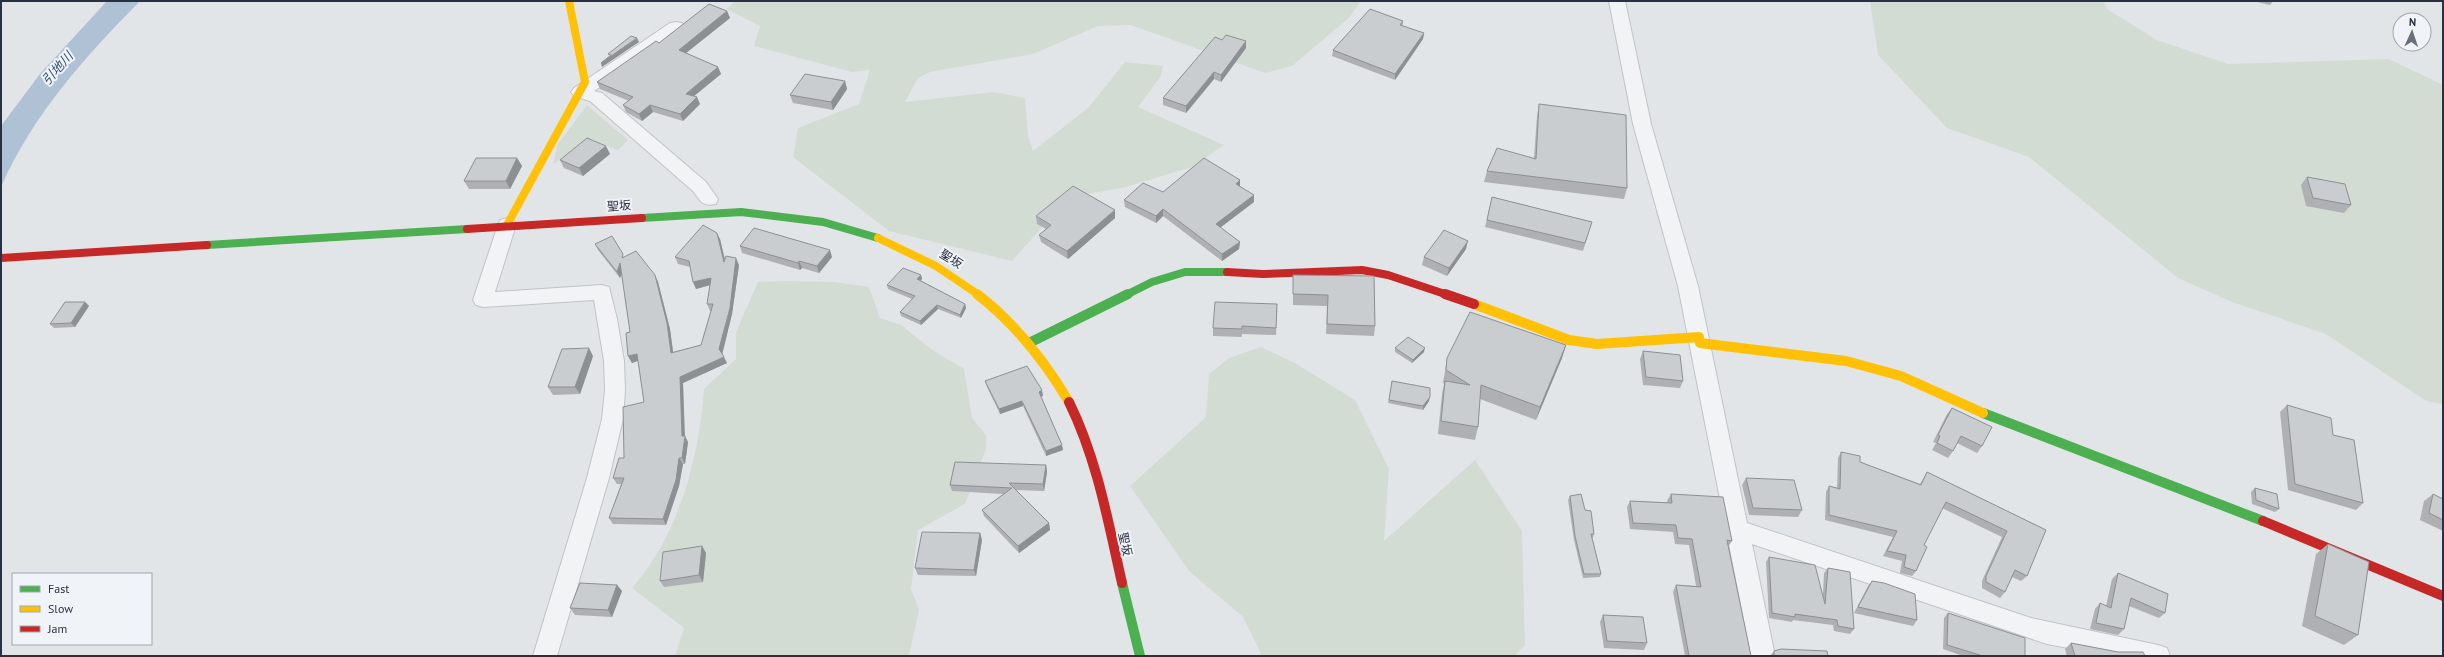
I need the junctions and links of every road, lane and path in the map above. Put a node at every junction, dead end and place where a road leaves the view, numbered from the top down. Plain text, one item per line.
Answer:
1 (569, 1) edge
2 (1617, 1) edge
3 (676, 27) dead end
4 (580, 92) junction
5 (704, 193) dead end
6 (507, 225) junction
7 (1, 258) edge
8 (1699, 340) junction
9 (1029, 343) junction
10 (1736, 529) junction
11 (2443, 596) edge
12 (545, 656) edge
13 (1140, 656) edge
14 (1763, 656) edge
15 (2158, 656) edge

1 - 4 street
2 - 8 street
3 - 4 street
4 - 5 street
4 - 6 street
6 - 7 street, 聖坂
6 - 9 street, 聖坂
6 - 12 street
8 - 9 street
8 - 10 street
8 - 11 street
9 - 13 street, 聖坂
10 - 14 street
10 - 15 street

